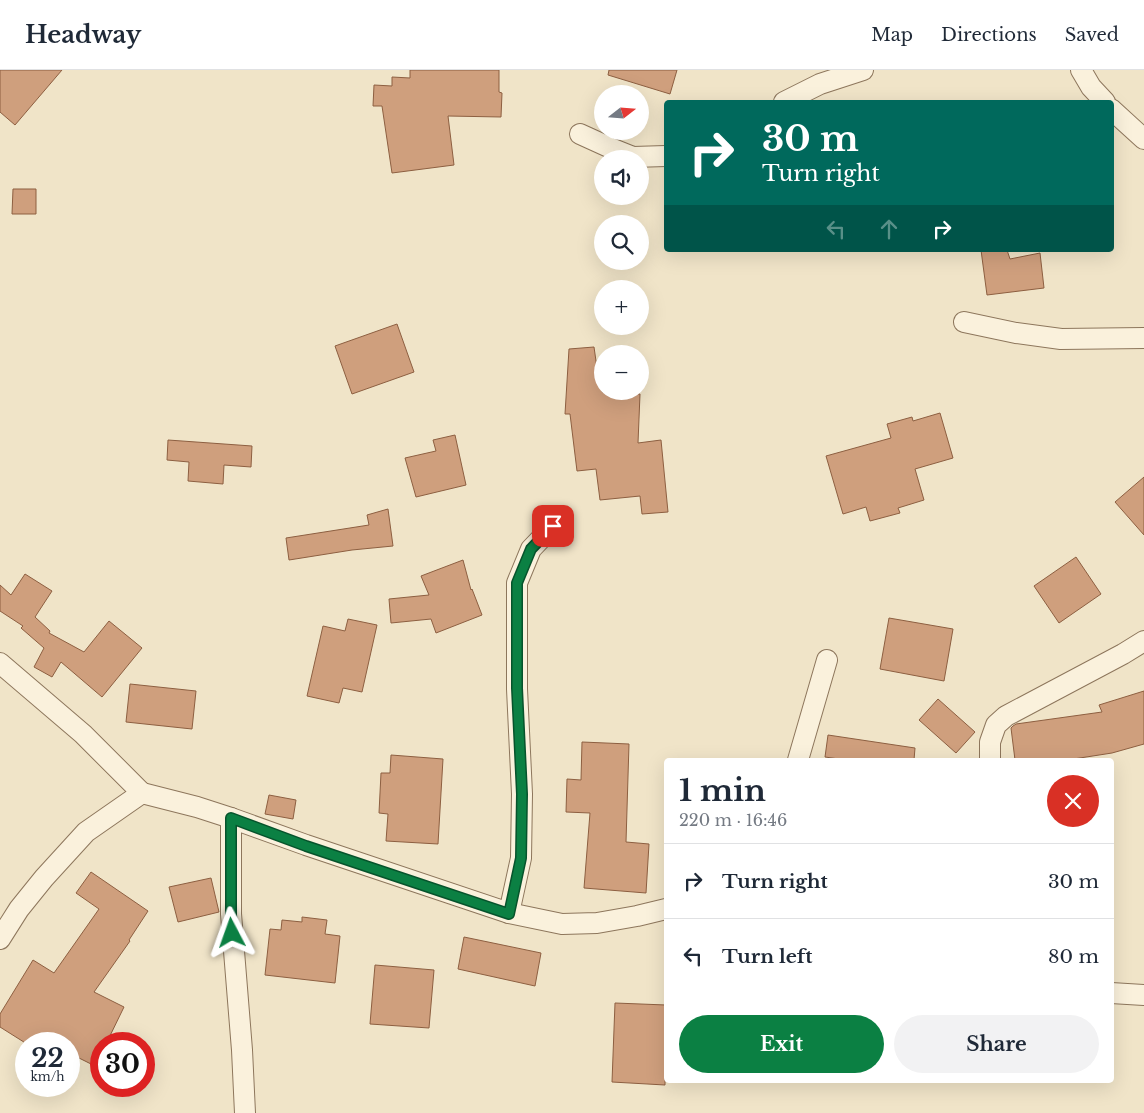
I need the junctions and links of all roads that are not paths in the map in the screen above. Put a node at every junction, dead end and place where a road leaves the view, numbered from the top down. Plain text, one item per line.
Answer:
1 (863, 70) edge
2 (1080, 70) edge
3 (788, 100) edge
4 (1103, 100) edge
5 (1114, 112) edge
6 (580, 134) dead end
7 (1144, 140) edge
8 (664, 156) edge
9 (964, 322) dead end
10 (1144, 338) edge
11 (553, 526) dead end
12 (1144, 641) edge
13 (827, 660) dead end
14 (0, 664) edge
15 (799, 758) edge
16 (990, 758) edge
17 (142, 793) junction
18 (231, 818) junction
19 (664, 909) edge
20 (509, 914) junction
21 (0, 939) edge
22 (1114, 994) edge
23 (1144, 995) edge
24 (245, 1113) edge

1 - 3 street
2 - 4 street
5 - 7 street
6 - 8 street
9 - 10 street
11 - 20 street
12 - 16 street
13 - 15 street
14 - 17 street
17 - 18 street
17 - 21 street
18 - 20 street
18 - 24 street
19 - 20 street
22 - 23 street

